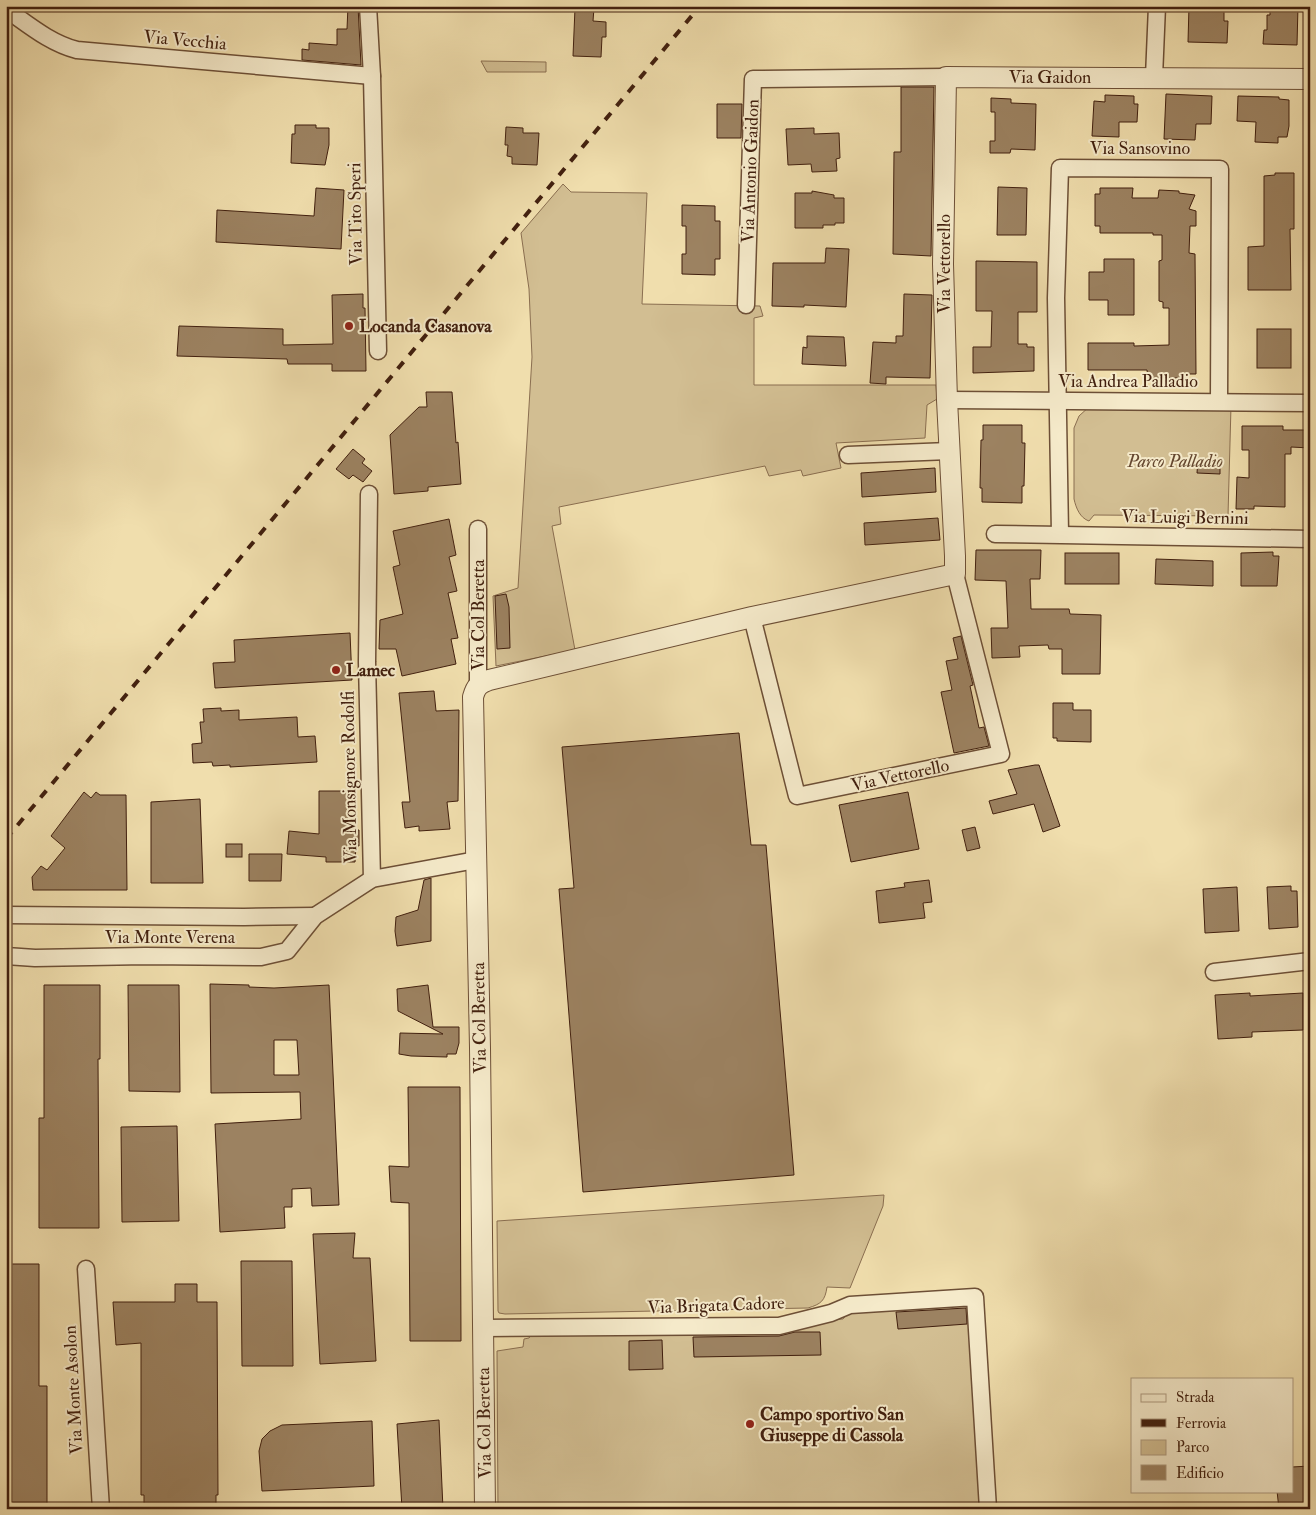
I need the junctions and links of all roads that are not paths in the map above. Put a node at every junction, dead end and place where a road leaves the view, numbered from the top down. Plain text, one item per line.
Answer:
1 (368, 6) edge
2 (1157, 6) edge
3 (6, 9) edge
4 (372, 76) junction
5 (946, 77) junction
6 (1154, 77) junction
7 (1310, 79) edge
8 (746, 305) dead end
9 (378, 351) dead end
10 (946, 400) junction
11 (1058, 401) junction
12 (1219, 401) junction
13 (1310, 402) edge
14 (949, 451) junction
15 (848, 455) dead end
16 (369, 494) dead end
17 (478, 529) dead end
18 (995, 534) dead end
19 (1060, 534) junction
20 (1310, 539) edge
21 (955, 574) junction
22 (752, 617) junction
23 (478, 684) junction
24 (476, 860) junction
25 (372, 879) junction
26 (6, 915) edge
27 (315, 916) junction
28 (6, 956) edge
29 (1310, 961) edge
30 (1214, 972) dead end
31 (86, 1268) dead end
32 (484, 1328) junction
33 (101, 1509) edge
34 (485, 1509) edge
35 (988, 1509) edge

1 - 4 street, Via Tito Speri
2 - 6 street
3 - 4 street, Via Vecchia
4 - 9 street, Via Tito Speri
5 - 6 street, Via Gaidon
5 - 8 street, Via Antonio Gaidon
5 - 10 street, Via Vettorello
6 - 7 street
10 - 11 street, Via Andrea Palladio
10 - 14 street, Via Vettorello
11 - 12 street, Via Andrea Palladio
11 - 12 street, Via Sansovino
11 - 19 street
12 - 13 street, Via Andrea Palladio
14 - 15 street
14 - 21 street, Via Vettorello
16 - 25 street, Via Monsignore Rodolfi
17 - 23 street, Via Col Beretta
18 - 19 street, Via Luigi Bernini
19 - 20 street, Via Luigi Bernini
21 - 22 street
21 - 22 street, Via Vettorello
22 - 23 street
23 - 24 street, Via Col Beretta
24 - 25 street
24 - 32 street, Via Col Beretta
25 - 27 street, Via Monte Verena
26 - 27 street, Via Monte Verena
27 - 28 street, Via Monte Verena
29 - 30 street
31 - 33 street, Via Monte Asolon
32 - 34 street, Via Col Beretta
32 - 35 street, Via Brigata Cadore

